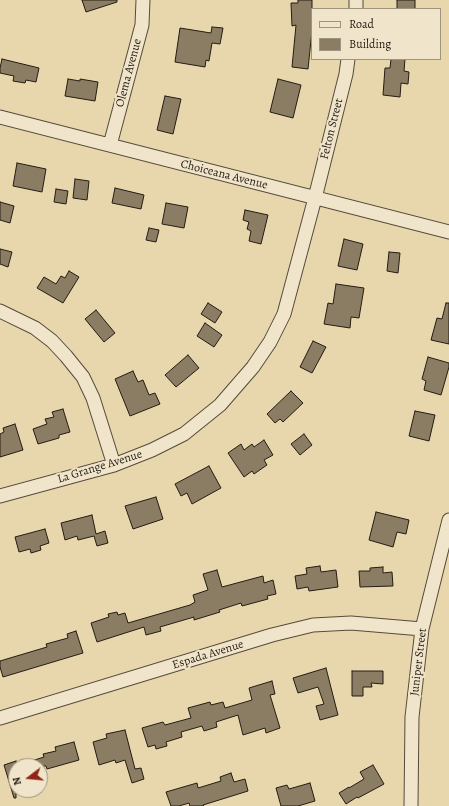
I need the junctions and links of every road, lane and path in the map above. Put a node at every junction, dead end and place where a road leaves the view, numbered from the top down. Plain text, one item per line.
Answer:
1 (143, 0) edge
2 (348, 60) edge
3 (0, 116) edge
4 (110, 145) junction
5 (315, 198) junction
6 (449, 232) edge
7 (0, 311) edge
8 (114, 465) junction
9 (0, 496) edge
10 (449, 520) edge
11 (422, 629) junction
12 (0, 718) edge
13 (411, 806) edge

1 - 4 street, Olema Avenue
2 - 5 street, Felton Street
3 - 4 street, Choiceana Avenue
4 - 5 street, Choiceana Avenue
5 - 6 street, Choiceana Avenue
5 - 8 street, La Grange Avenue
7 - 8 street
8 - 9 street, La Grange Avenue
10 - 11 street, Juniper Street
11 - 12 street, Espada Avenue
11 - 13 street, Juniper Street

